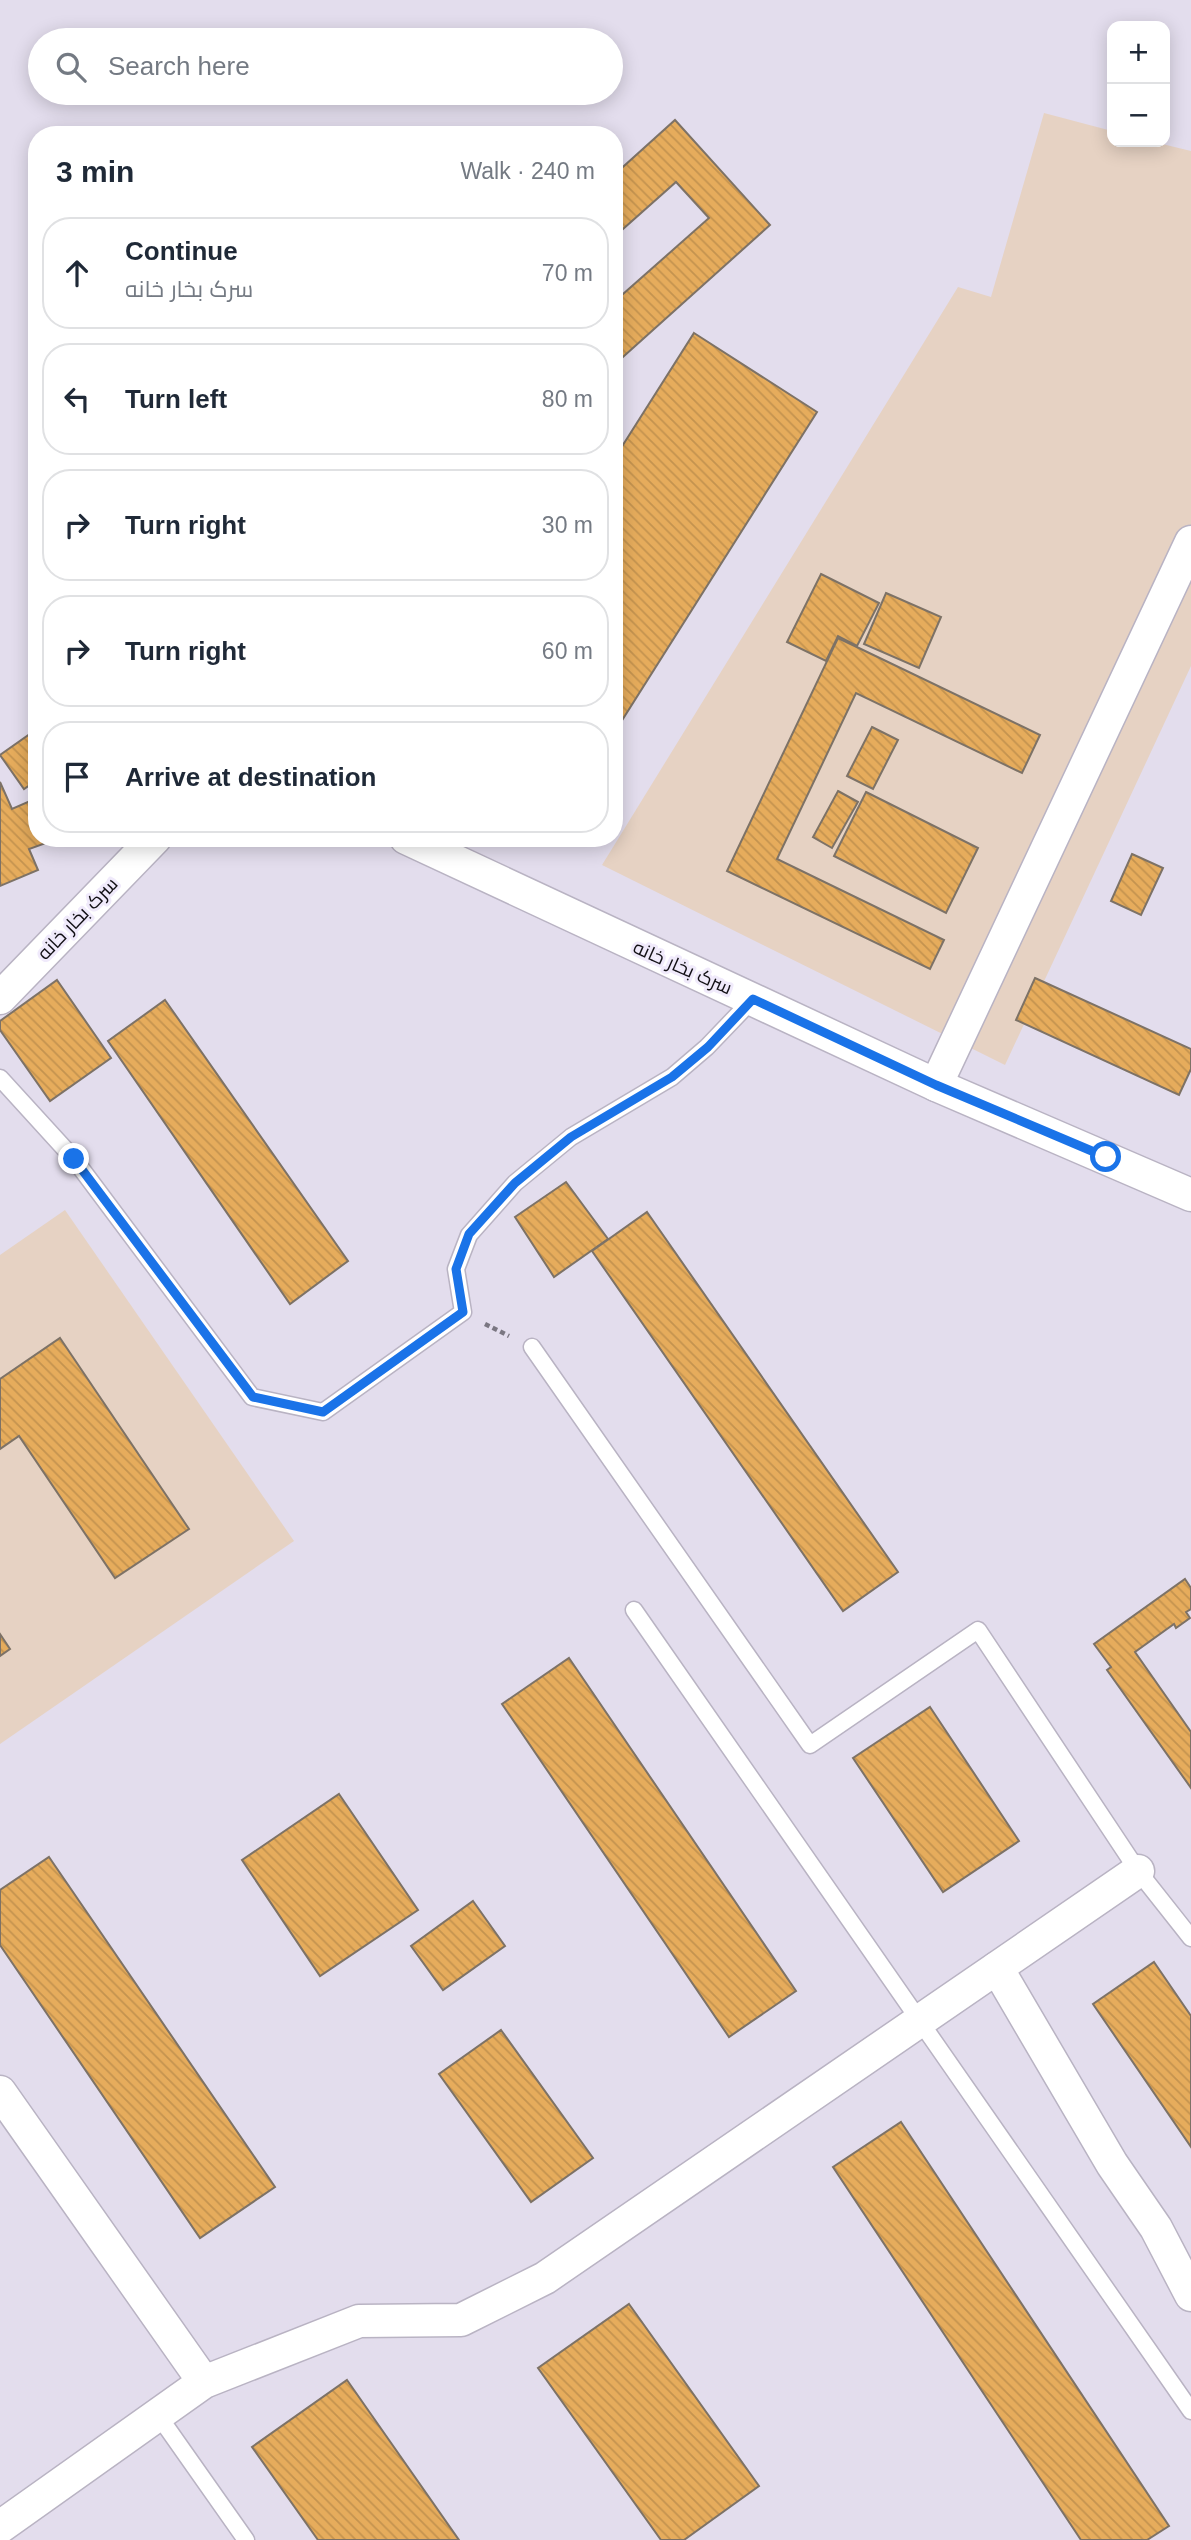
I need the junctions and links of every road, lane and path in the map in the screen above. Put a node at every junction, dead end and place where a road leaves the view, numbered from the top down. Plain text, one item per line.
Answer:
1 (1191, 542) edge
2 (146, 847) edge
3 (425, 847) edge
4 (0, 998) edge
5 (753, 999) junction
6 (0, 1078) edge
7 (936, 1085) junction
8 (1191, 1195) edge
9 (463, 1312) junction
10 (532, 1347) joint
11 (634, 1610) dead end
12 (1138, 1871) junction
13 (1191, 1938) edge
14 (996, 1968) junction
15 (920, 2021) junction
16 (0, 2092) edge
17 (1191, 2295) edge
18 (204, 2382) junction
19 (1191, 2411) edge
20 (158, 2415) junction
21 (0, 2527) edge
22 (246, 2540) edge

1 - 7 street
2 - 4 street, سرک بخار خانه
3 - 5 street, سرک بخار خانه
5 - 7 street, سرک بخار خانه
5 - 9 lane
6 - 9 lane
7 - 8 street, سرک بخار خانه
9 - 10 path
10 - 12 lane
11 - 15 lane
12 - 13 lane
12 - 14 street
14 - 15 street
14 - 17 street
15 - 18 street
15 - 19 lane
16 - 18 street
18 - 20 street
20 - 21 street
20 - 22 lane

